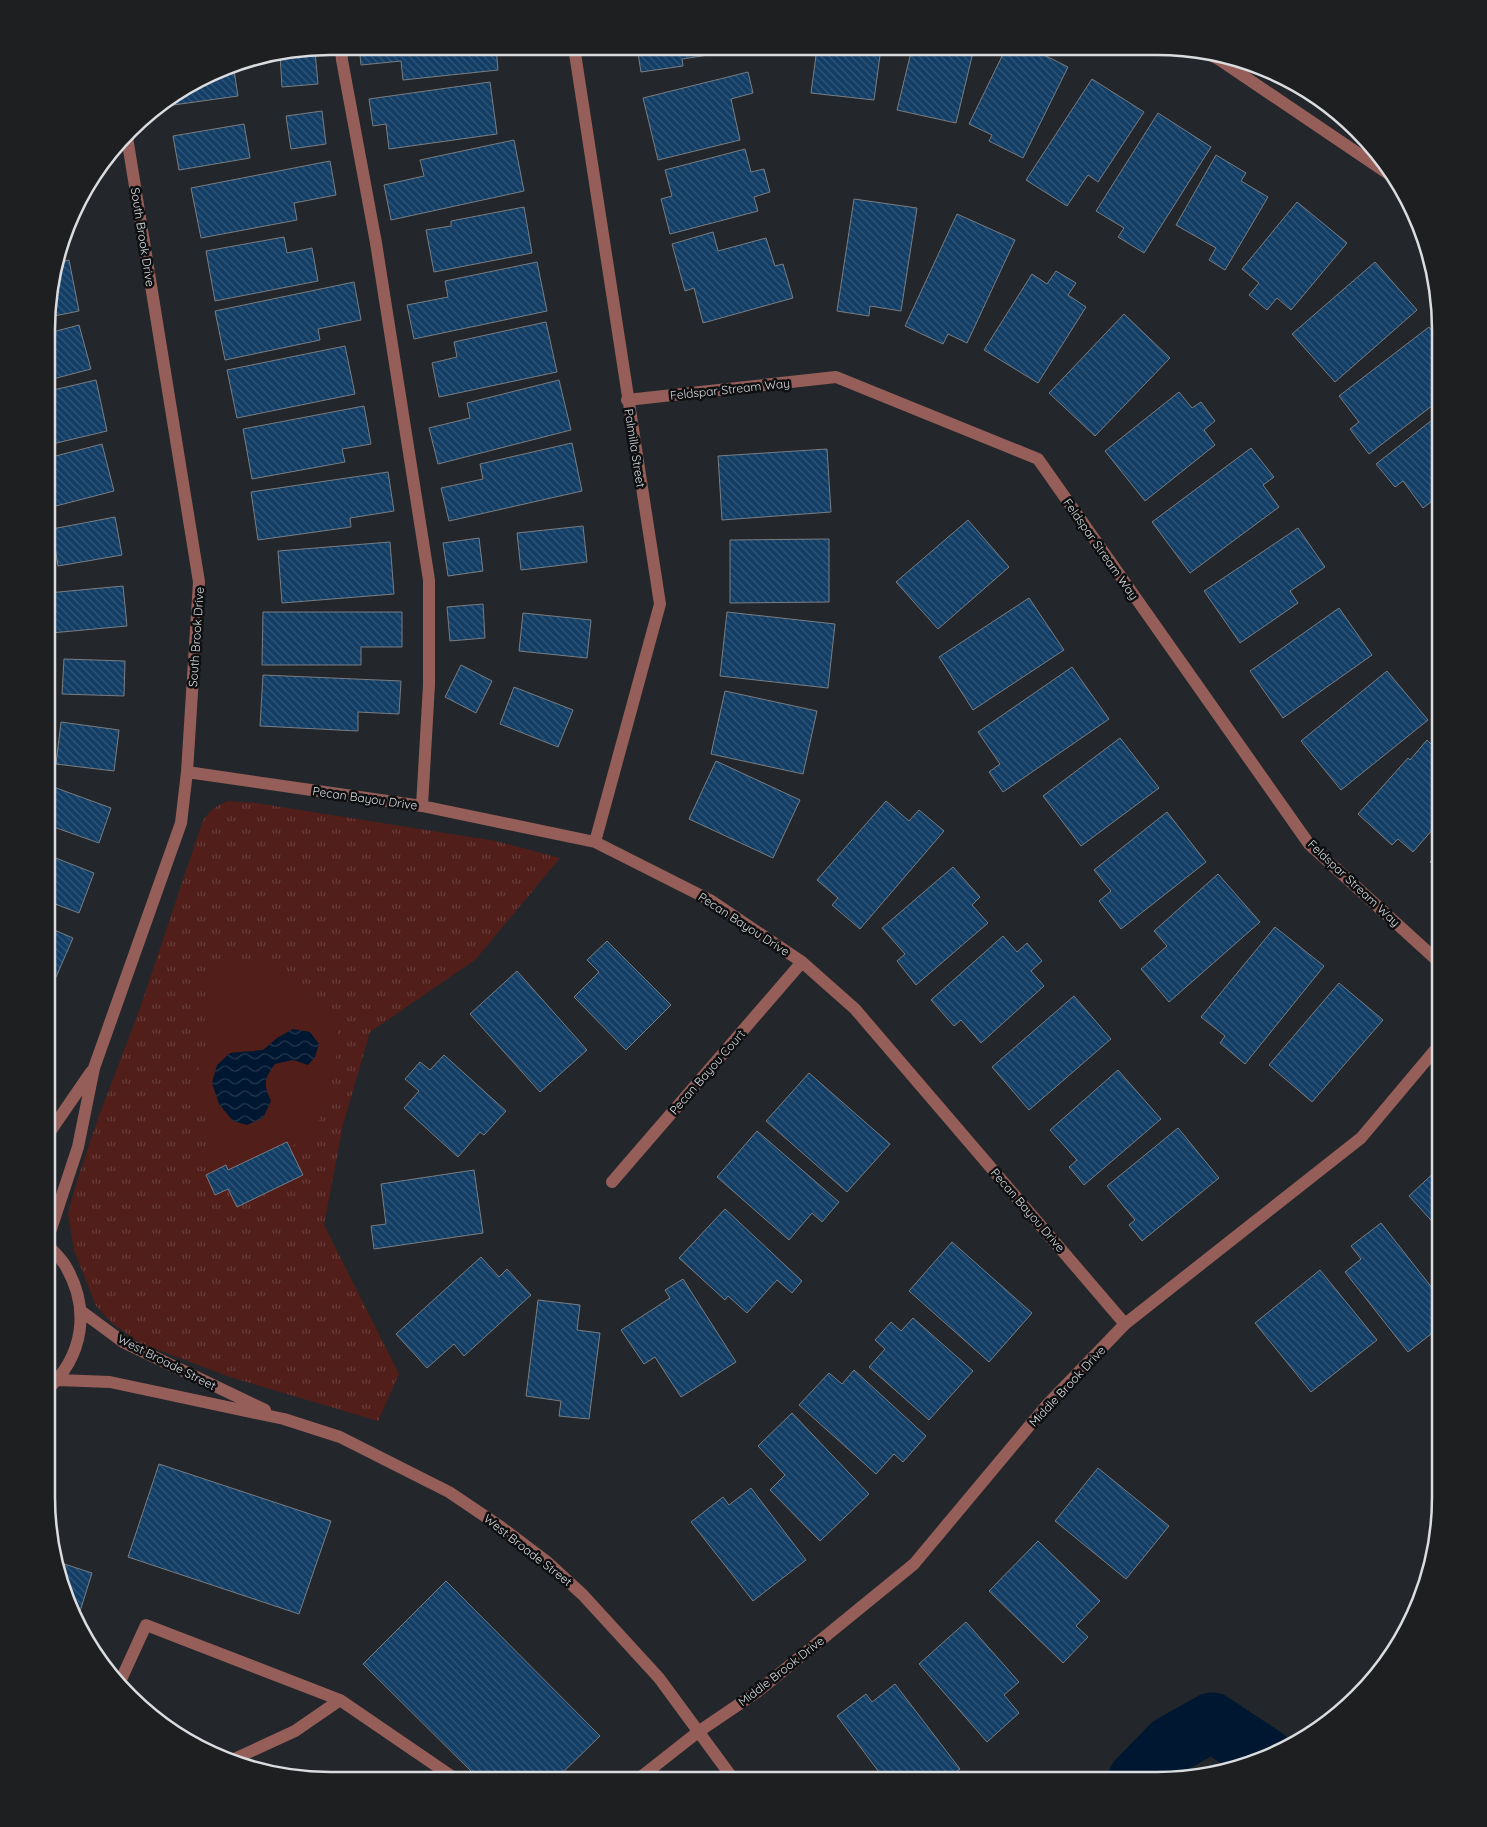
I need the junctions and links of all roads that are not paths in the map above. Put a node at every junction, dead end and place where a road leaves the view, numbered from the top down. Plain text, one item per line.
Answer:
1 (342, 55) edge
2 (575, 55) edge
3 (1221, 62) edge
4 (128, 144) edge
5 (1378, 167) edge
6 (627, 400) junction
7 (187, 772) junction
8 (422, 806) junction
9 (595, 842) junction
10 (1432, 956) edge
11 (802, 962) junction
12 (1432, 1054) edge
13 (94, 1068) junction
14 (55, 1124) edge
15 (612, 1182) dead end
16 (55, 1218) edge
17 (55, 1252) edge
18 (81, 1311) junction
19 (1125, 1324) junction
20 (58, 1380) junction
21 (55, 1383) edge
22 (284, 1419) junction
23 (122, 1677) edge
24 (340, 1700) junction
25 (698, 1732) junction
26 (240, 1756) edge
27 (445, 1772) edge
28 (648, 1772) edge
29 (728, 1772) edge

1 - 8 street
2 - 6 street, Palmilla Street
3 - 5 street
4 - 7 street, South Brook Drive
6 - 9 street, Palmilla Street
6 - 10 street, Feldspar Stream Way
7 - 8 street, Pecan Bayou Drive
7 - 13 street, South Brook Drive
8 - 9 street, Pecan Bayou Drive
9 - 11 street, Pecan Bayou Drive
11 - 15 street, Pecan Bayou Court
11 - 19 street, Pecan Bayou Drive
12 - 19 street, Middle Brook Drive
13 - 14 street, South Brook Drive
13 - 16 street, South Brook Drive
17 - 18 street
18 - 20 street
18 - 22 street, West Broade Street
19 - 25 street, Middle Brook Drive
20 - 21 street
20 - 22 street, West Broade Street
22 - 25 street, West Broade Street
23 - 24 street
24 - 26 street
24 - 27 street
25 - 28 street, Middle Brook Drive
25 - 29 street, West Broade Street

